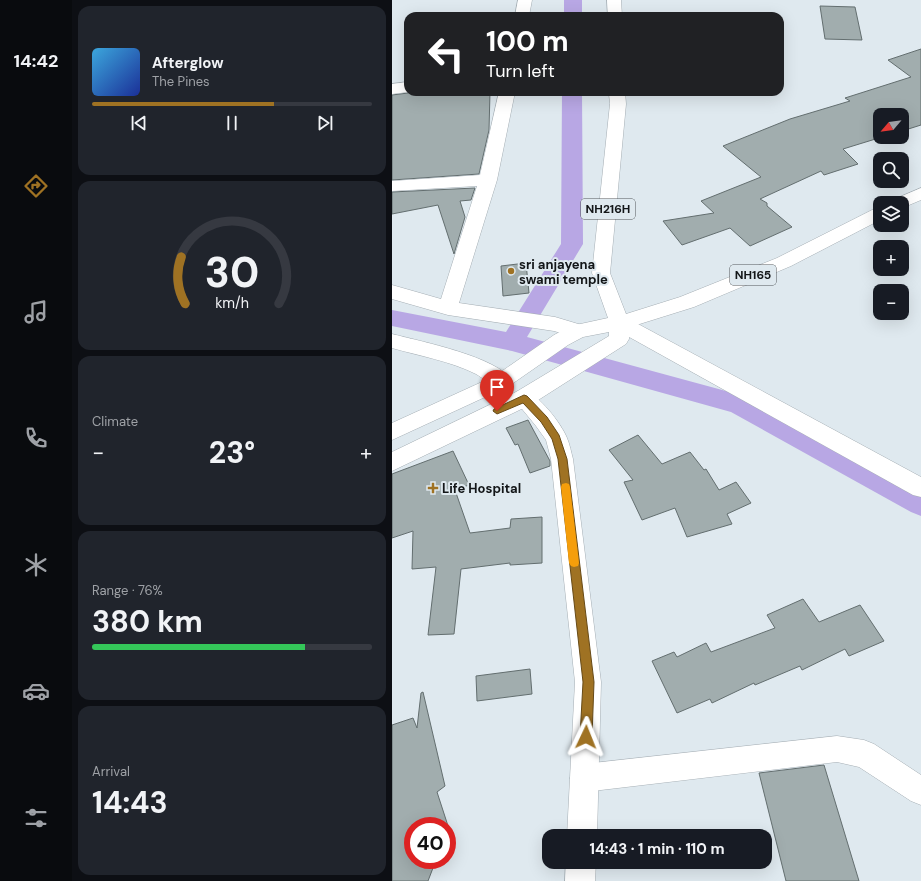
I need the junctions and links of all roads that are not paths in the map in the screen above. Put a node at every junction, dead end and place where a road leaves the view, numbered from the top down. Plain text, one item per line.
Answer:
1 (524, 0) edge
2 (614, 0) edge
3 (522, 12) edge
4 (615, 12) edge
5 (404, 88) edge
6 (392, 89) edge
7 (506, 96) edge
8 (617, 96) edge
9 (488, 180) junction
10 (392, 186) edge
11 (921, 193) edge
12 (909, 199) edge
13 (873, 217) edge
14 (392, 292) edge
15 (448, 308) junction
16 (620, 324) junction
17 (565, 332) junction
18 (392, 341) edge
19 (502, 381) junction
20 (524, 398) junction
21 (392, 432) edge
22 (392, 462) edge
23 (921, 488) edge
24 (584, 778) junction
25 (921, 791) edge
26 (582, 829) edge
27 (581, 869) edge
28 (580, 881) edge

1 - 3 main road
2 - 4 main road
5 - 6 main road
7 - 9 main road
8 - 16 main road, NH216H
9 - 10 main road
9 - 15 main road
11 - 12 main road
13 - 16 main road, NH165
14 - 15 main road
15 - 17 main road
16 - 17 main road, NH165
16 - 20 main road
16 - 23 main road
17 - 19 main road, NH165
18 - 19 main road
19 - 21 main road, NH165
20 - 22 main road
20 - 24 main road
24 - 25 main road
24 - 26 main road
27 - 28 main road

